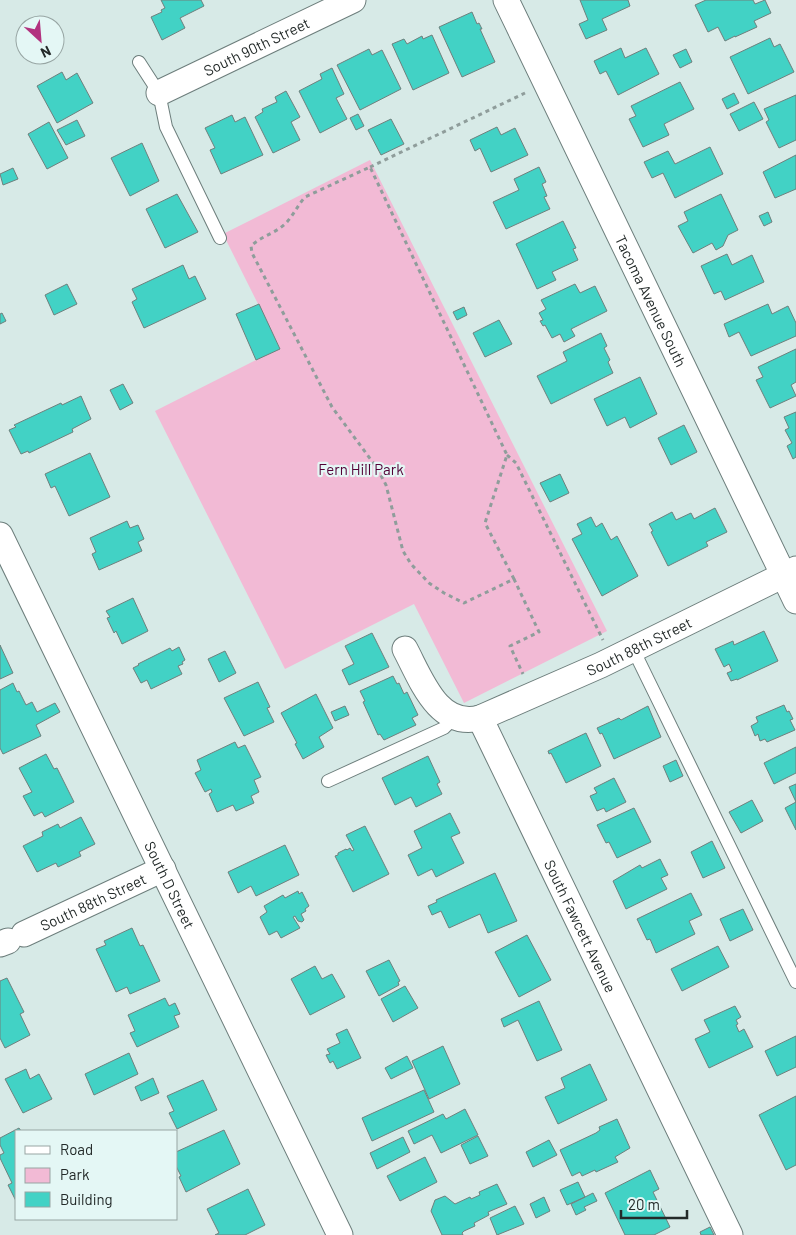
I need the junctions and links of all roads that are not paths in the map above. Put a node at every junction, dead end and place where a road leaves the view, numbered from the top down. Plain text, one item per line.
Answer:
1 (353, 0) edge
2 (506, 0) edge
3 (139, 62) dead end
4 (159, 93) junction
5 (220, 238) dead end
6 (0, 535) edge
7 (790, 572) edge
8 (796, 601) edge
9 (405, 649) dead end
10 (623, 654) junction
11 (454, 718) junction
12 (480, 718) junction
13 (328, 781) dead end
14 (162, 869) junction
15 (11, 939) edge
16 (796, 982) edge
17 (340, 1235) edge
18 (730, 1235) edge

1 - 4 street, South 90th Street
2 - 7 street, Tacoma Avenue South
3 - 4 lane
4 - 5 lane
6 - 14 street, South D Street
7 - 8 street, Tacoma Avenue South
7 - 10 street, South 88th Street
9 - 11 street
10 - 12 street, South 88th Street
10 - 16 lane
11 - 12 street
11 - 13 lane
12 - 18 street, South Fawcett Avenue
14 - 15 street, South 88th Street
14 - 17 street, South D Street

